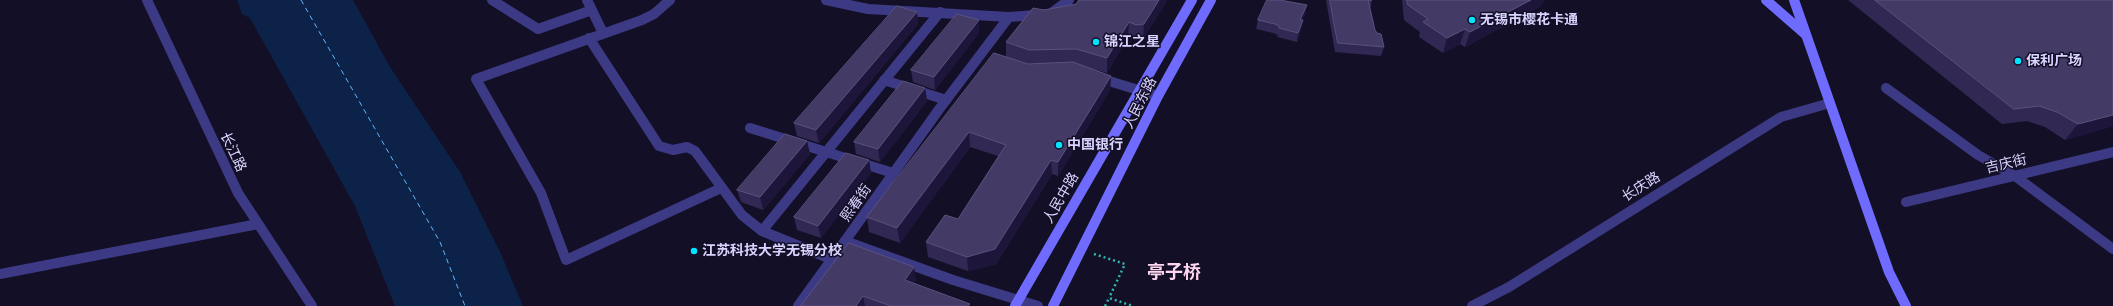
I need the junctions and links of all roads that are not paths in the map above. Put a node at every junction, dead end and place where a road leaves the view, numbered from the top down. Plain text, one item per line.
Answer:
1 (147, 0) edge
2 (492, 0) edge
3 (587, 0) edge
4 (670, 0) edge
5 (826, 0) edge
6 (1069, 0) edge
7 (1192, 0) edge
8 (1211, 0) edge
9 (1766, 0) edge
10 (1794, 0) edge
11 (842, 2) edge
12 (592, 10) junction
13 (940, 12) junction
14 (1009, 17) junction
15 (603, 33) junction
16 (1806, 35) junction
17 (589, 38) junction
18 (1088, 75) edge
19 (884, 80) junction
20 (1886, 88) dead end
21 (1138, 90) junction
22 (1158, 96) junction
23 (946, 100) junction
24 (1830, 103) junction
25 (750, 128) dead end
26 (826, 151) junction
27 (2113, 152) edge
28 (893, 173) junction
29 (2015, 176) junction
30 (721, 188) junction
31 (1906, 202) dead end
32 (258, 224) junction
33 (762, 231) junction
34 (846, 241) junction
35 (2113, 249) edge
36 (832, 259) junction
37 (0, 274) edge
38 (1017, 303) edge
39 (312, 306) edge
40 (798, 306) edge
41 (1038, 306) edge
42 (1053, 306) edge
43 (1472, 306) edge
44 (1906, 306) edge

1 - 32 street, 长江路
2 - 12 street
3 - 12 street
4 - 15 street
5 - 11 street
6 - 14 street
7 - 21 main road, 人民中路
8 - 22 main road, 人民东路
9 - 16 main road
10 - 16 main road
11 - 13 street
12 - 15 street
13 - 14 street
13 - 19 street
14 - 23 street, 熙春街
15 - 17 street
16 - 24 main road
17 - 30 street
17 - 30 street
18 - 21 street
19 - 23 street
19 - 26 street
20 - 29 street
21 - 22 street
21 - 38 main road, 人民中路
22 - 42 main road, 人民东路
23 - 28 street, 熙春街
24 - 43 street, 长庆路
24 - 44 main road
25 - 26 street
26 - 28 street
26 - 33 street
27 - 29 street, 吉庆街
28 - 34 street, 熙春街
29 - 31 street, 吉庆街
29 - 35 street
30 - 33 street
32 - 37 street
32 - 39 street, 长江路
33 - 36 street
34 - 36 street
34 - 38 street, 熙春街
36 - 40 street
38 - 41 street, 熙春街

